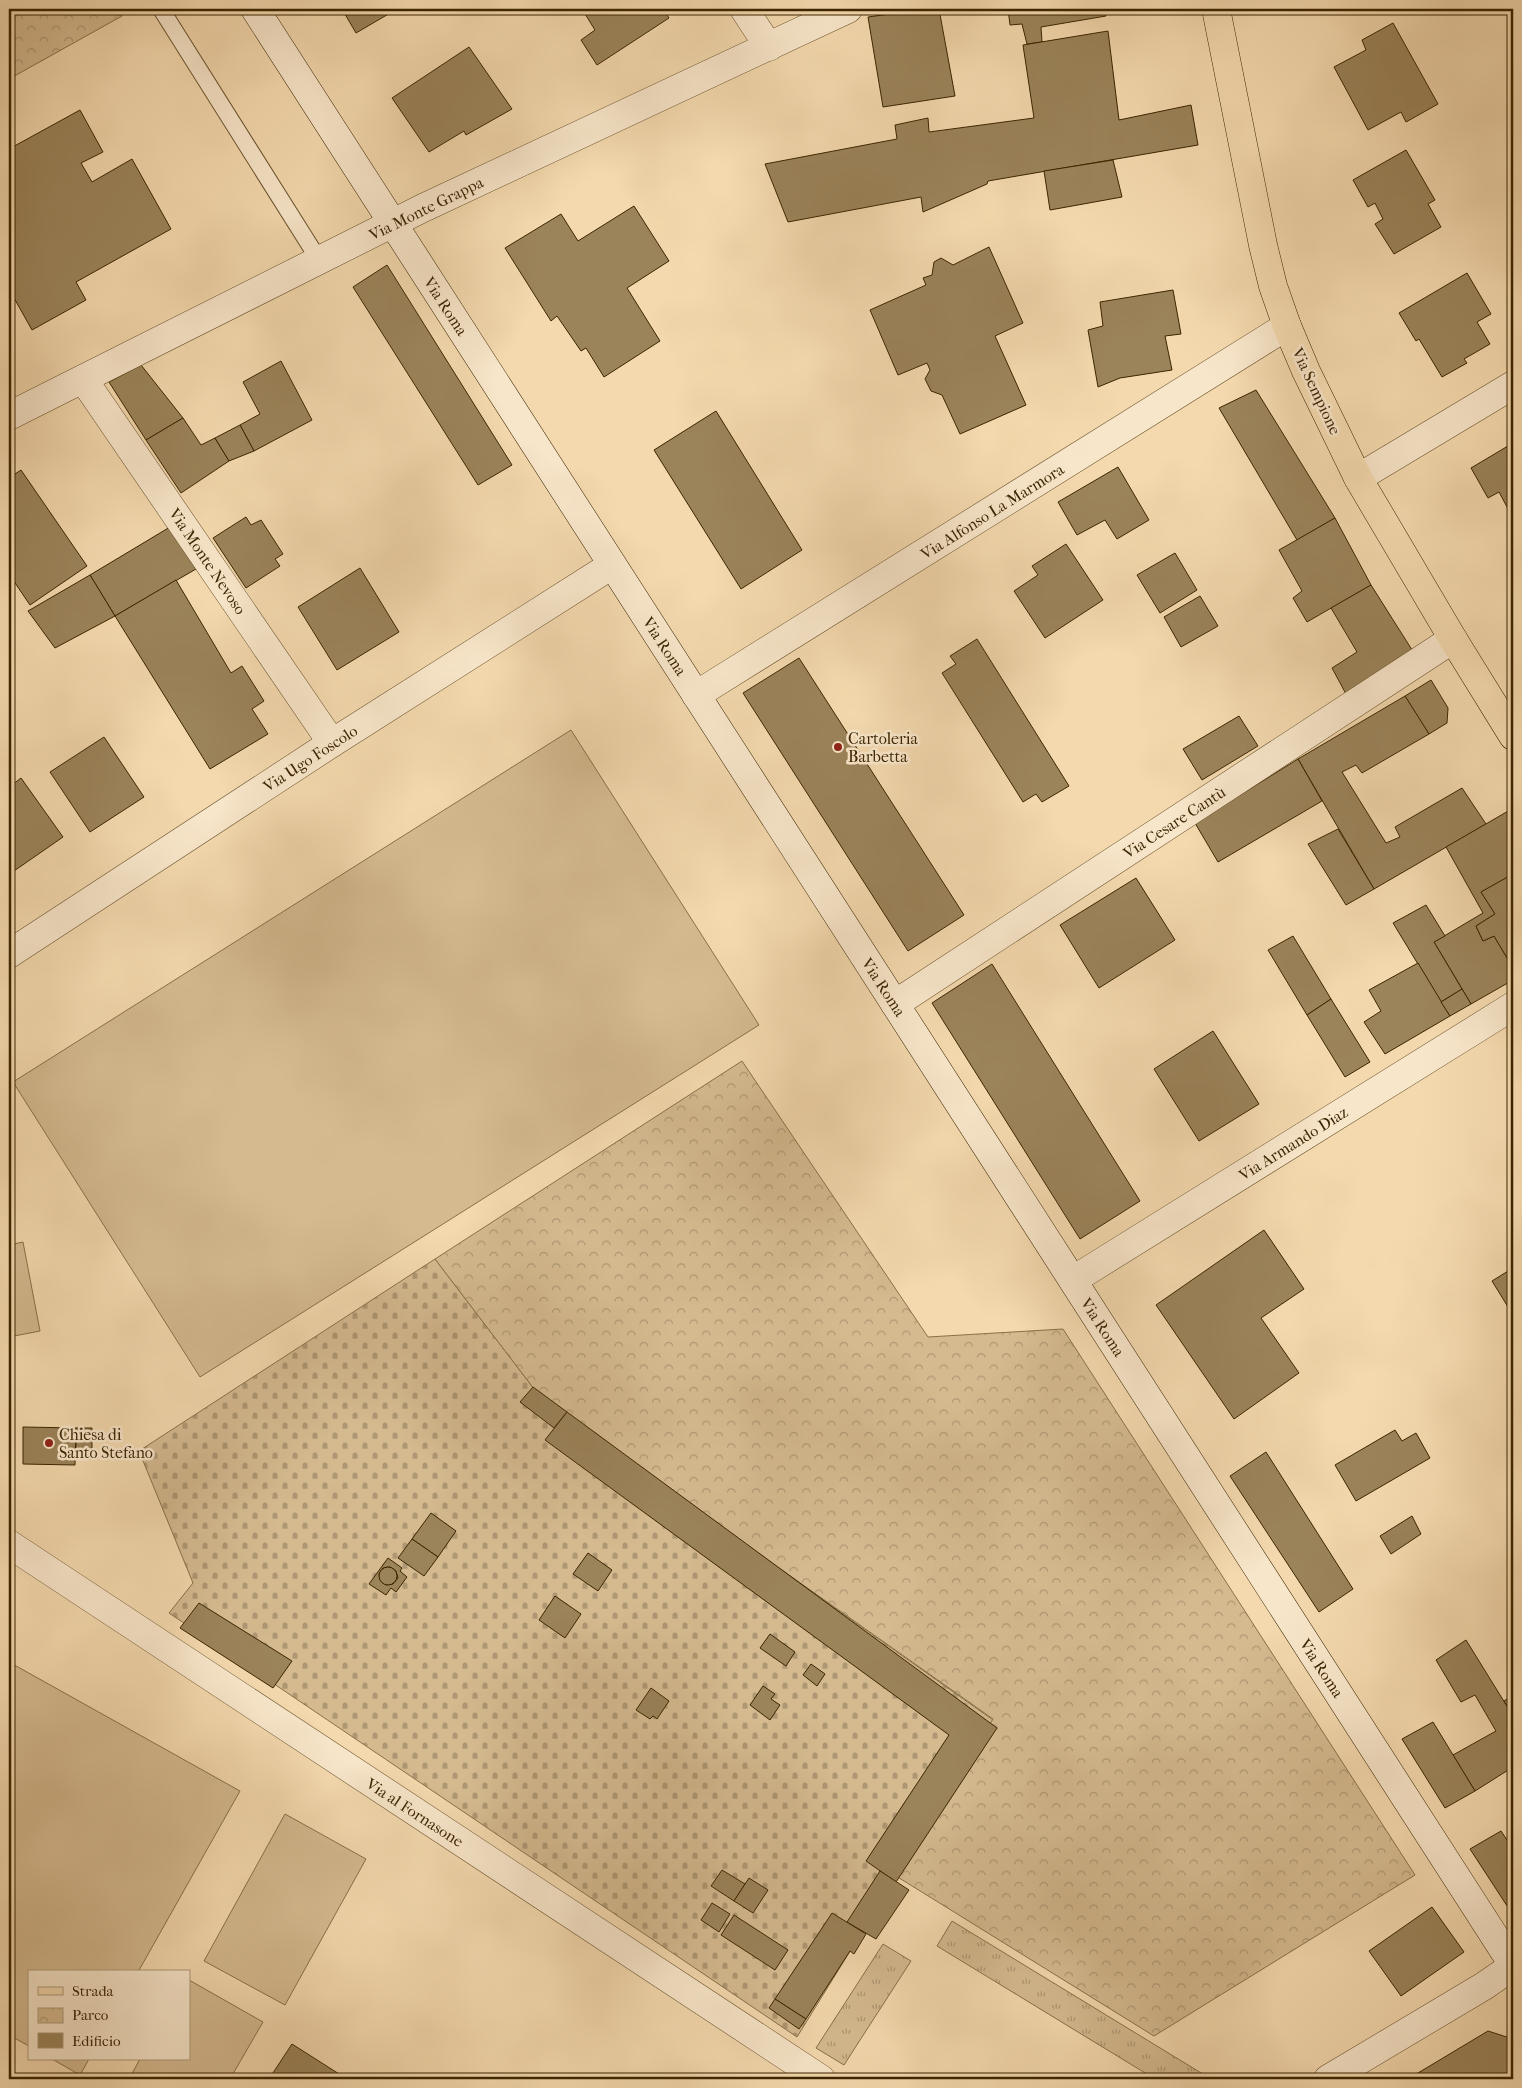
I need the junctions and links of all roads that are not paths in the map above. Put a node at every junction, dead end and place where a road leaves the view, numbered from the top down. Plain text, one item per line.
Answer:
1 (161, 9) edge
2 (254, 9) edge
3 (744, 9) edge
4 (848, 9) edge
5 (1216, 9) edge
6 (769, 47) junction
7 (393, 224) junction
8 (319, 260) junction
9 (1287, 326) junction
10 (83, 379) junction
11 (1513, 386) edge
12 (9, 416) edge
13 (1358, 478) junction
14 (612, 565) junction
15 (1453, 639) junction
16 (696, 695) junction
17 (1513, 736) edge
18 (332, 743) junction
19 (9, 954) edge
20 (895, 1004) junction
21 (1513, 1006) edge
22 (1073, 1280) junction
23 (9, 1544) edge
24 (1513, 1965) edge
25 (821, 2079) edge
26 (1328, 2079) edge

1 - 8 lane
2 - 7 street, Via Roma
3 - 6 street
4 - 6 street, Via Monte Grappa
5 - 9 main road, Via Sempione
6 - 7 street, Via Monte Grappa
7 - 8 street, Via Monte Grappa
7 - 14 street, Via Roma
8 - 10 street, Via Monte Grappa
9 - 13 main road, Via Sempione
9 - 16 street, Via Alfonso La Marmora
10 - 12 street, Via Monte Grappa
10 - 18 street, Via Monte Nevoso
11 - 13 street
13 - 15 main road, Via Sempione
14 - 16 street, Via Roma
14 - 18 street, Via Ugo Foscolo
15 - 17 main road, Via Sempione
15 - 20 street, Via Cesare Cantù
16 - 20 street, Via Roma
18 - 19 street, Via Ugo Foscolo
20 - 22 street, Via Roma
21 - 22 street, Via Armando Diaz
22 - 24 street, Via Roma
23 - 25 street, Via al Fornasone
24 - 26 street

